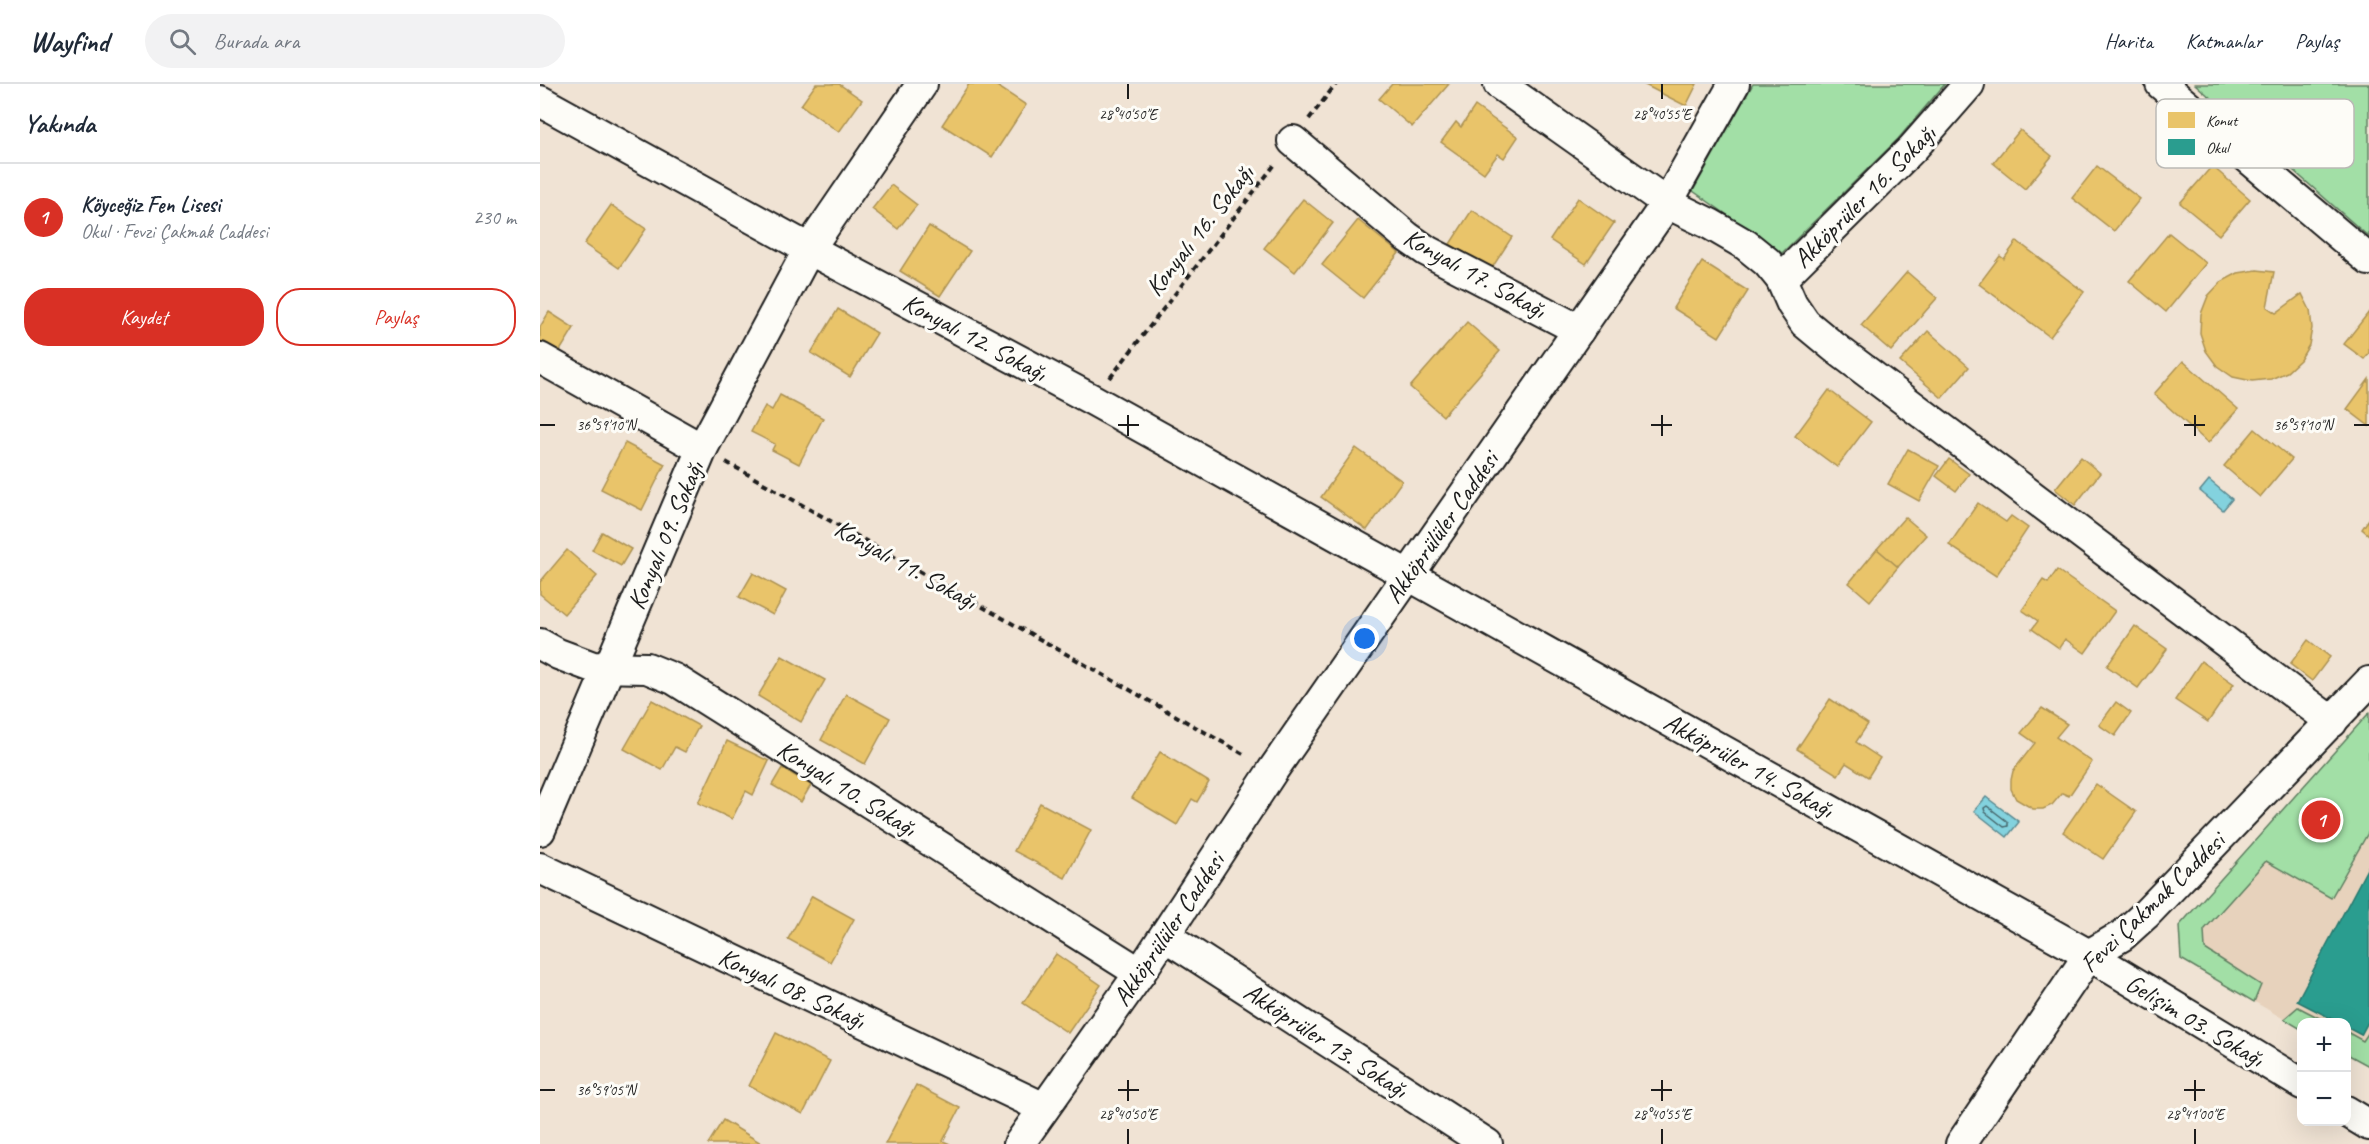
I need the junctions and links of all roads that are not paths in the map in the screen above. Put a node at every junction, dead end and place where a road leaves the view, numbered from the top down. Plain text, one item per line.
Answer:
1 (922, 84) edge
2 (1499, 84) edge
3 (1734, 84) edge
4 (1969, 84) edge
5 (2161, 84) edge
6 (2179, 99) edge
7 (540, 101) edge
8 (1293, 141) road end
9 (2260, 168) edge
10 (1667, 203) junction
11 (809, 249) junction
12 (2369, 260) edge
13 (1781, 279) junction
14 (1579, 330) junction
15 (540, 358) edge
16 (702, 449) junction
17 (1408, 575) junction
18 (540, 644) edge
19 (610, 667) junction
20 (2369, 682) edge
21 (2332, 722) junction
22 (540, 830) edge
23 (540, 868) edge
24 (1165, 936) junction
25 (2089, 955) junction
26 (1140, 973) junction
27 (2297, 1082) edge
28 (1044, 1108) junction
29 (2351, 1114) edge
30 (2369, 1125) edge
31 (1019, 1144) edge
32 (1487, 1144) edge
33 (1961, 1144) edge

1 - 11 street, Konyalı 09. Sokağı
2 - 10 street
3 - 10 street, Akköprülüler Caddesi
4 - 13 street, Akköprüler 16. Sokağı
5 - 6 street
7 - 11 street, Konyalı 12. Sokağı
8 - 14 street, Konyalı 17. Sokağı
9 - 12 street
10 - 13 street
10 - 14 street, Akköprülüler Caddesi
11 - 16 street, Konyalı 09. Sokağı
11 - 17 street, Konyalı 12. Sokağı
13 - 21 street
14 - 17 street, Akköprülüler Caddesi
15 - 16 street
16 - 19 street, Konyalı 09. Sokağı
17 - 24 street, Akköprülüler Caddesi
17 - 25 street, Akköprüler 14. Sokağı
18 - 19 street, Konyalı 10. Sokağı
19 - 22 street, Konyalı 09. Sokağı
19 - 26 street, Konyalı 10. Sokağı
20 - 21 street, Fevzi Çakmak Caddesi
21 - 25 street, Fevzi Çakmak Caddesi
23 - 28 street, Konyalı 08. Sokağı
24 - 26 street, Akköprülüler Caddesi
24 - 32 street, Akköprüler 13. Sokağı
25 - 27 street, Gelişim 03. Sokağı
25 - 33 street, Fevzi Çakmak Caddesi
26 - 28 street, Akköprülüler Caddesi
28 - 31 street, Akköprülüler Caddesi
29 - 30 street

